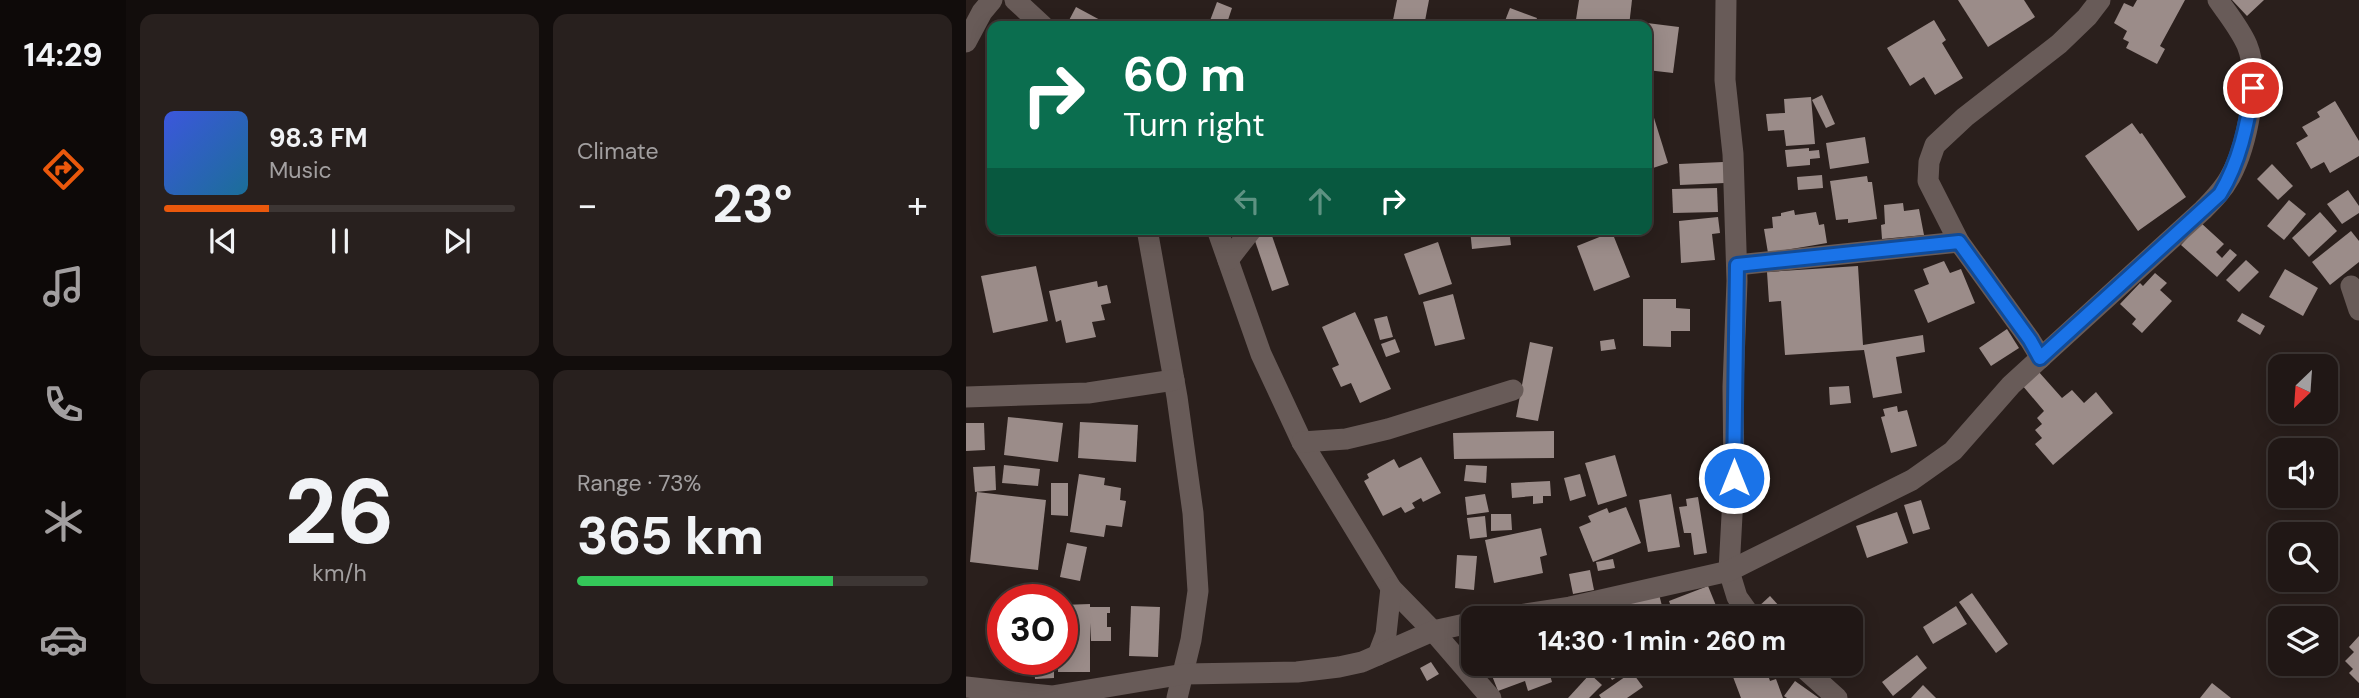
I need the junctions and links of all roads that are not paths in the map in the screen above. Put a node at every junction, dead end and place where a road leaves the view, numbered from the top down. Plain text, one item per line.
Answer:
1 (992, 0) edge
2 (1015, 0) edge
3 (1726, 0) edge
4 (2100, 0) edge
5 (2218, 0) edge
6 (1038, 21) edge
7 (966, 42) edge
8 (1148, 235) edge
9 (1219, 235) edge
10 (1247, 235) edge
11 (1959, 242) junction
12 (1228, 260) junction
13 (1737, 265) junction
14 (2351, 286) dead end
15 (2359, 310) edge
16 (2040, 358) junction
17 (1174, 380) junction
18 (1513, 390) dead end
19 (966, 397) edge
20 (1302, 442) junction
21 (1729, 571) junction
22 (1391, 588) junction
23 (1574, 606) edge
24 (1743, 606) edge
25 (1461, 625) edge
26 (1433, 631) junction
27 (1378, 655) junction
28 (1184, 674) junction
29 (1812, 676) edge
30 (966, 687) edge
31 (1485, 695) edge
32 (1052, 697) edge
33 (1177, 698) edge
34 (1837, 698) edge

1 - 7 street
2 - 6 street
3 - 13 street
4 - 11 street
5 - 16 street
8 - 17 street
9 - 12 street
10 - 12 street
11 - 13 street
11 - 16 street
12 - 20 street
13 - 21 street
14 - 15 street
16 - 21 street
17 - 19 street
17 - 28 street
18 - 20 street
20 - 22 street
21 - 23 street
21 - 24 street
22 - 26 street
22 - 27 street
25 - 26 street
26 - 27 street
26 - 31 street
27 - 28 street
28 - 32 street
28 - 33 street
29 - 34 street
30 - 32 street

